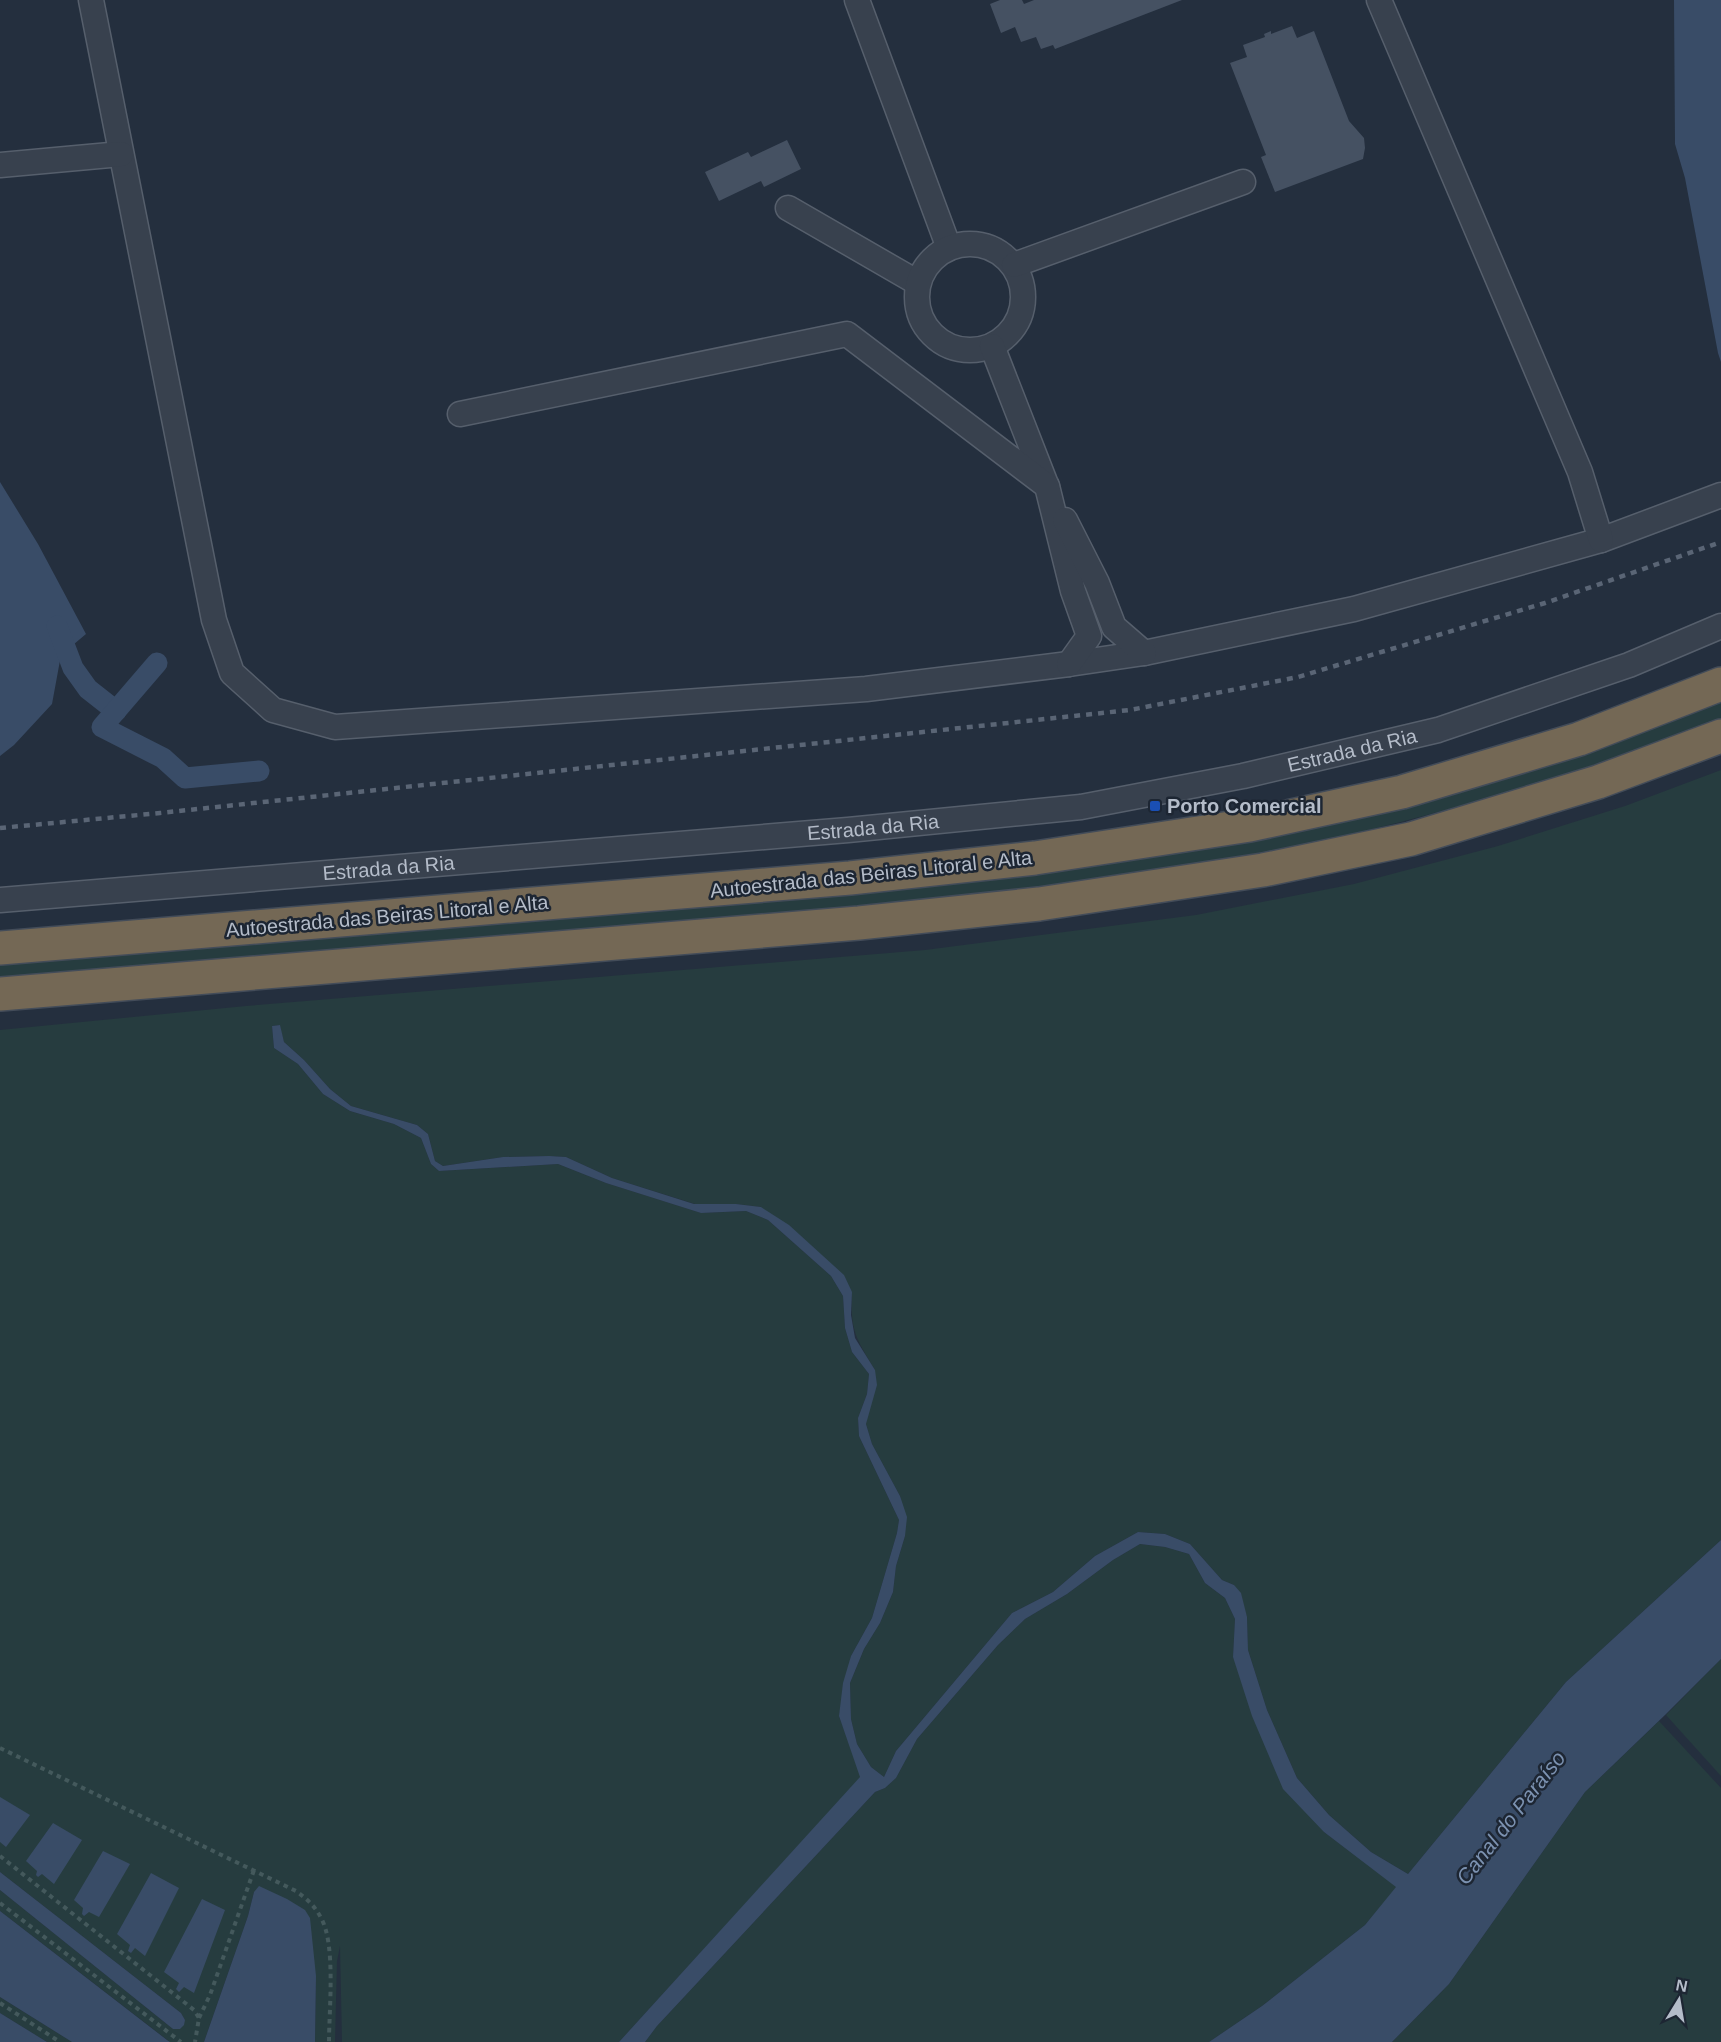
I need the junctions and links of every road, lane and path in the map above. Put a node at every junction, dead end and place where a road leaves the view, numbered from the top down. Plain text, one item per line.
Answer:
1 (91, 0) edge
2 (857, 0) edge
3 (1379, 0) edge
4 (121, 154) junction
5 (0, 165) edge
6 (1243, 182) dead end
7 (788, 208) dead end
8 (949, 248) junction
9 (1014, 265) junction
10 (918, 283) junction
11 (992, 346) junction
12 (460, 414) dead end
13 (1047, 486) junction
14 (1721, 495) edge
15 (1601, 540) junction
16 (1721, 626) edge
17 (1144, 653) junction
18 (1069, 664) junction
19 (1721, 684) edge
20 (1721, 736) edge
21 (0, 900) edge
22 (0, 948) edge
23 (0, 994) edge
24 (0, 1748) edge
25 (0, 1856) edge
26 (254, 1870) junction
27 (0, 1902) edge
28 (0, 2004) edge
29 (200, 2018) junction
30 (60, 2042) edge
31 (181, 2042) edge
32 (195, 2042) edge
33 (328, 2042) edge

1 - 4 street
2 - 8 street
3 - 15 street
4 - 5 street
4 - 18 street
6 - 9 street
7 - 10 street
8 - 9 street
8 - 10 street
9 - 11 street
10 - 11 street
11 - 13 street
12 - 13 street
13 - 17 street
13 - 18 street
14 - 15 street
15 - 17 street
16 - 21 street, Estrada da Ria
17 - 18 street
19 - 22 highway, Autoestrada das Beiras Litoral e Alta
20 - 23 highway
24 - 26 path
25 - 29 path
26 - 29 path
26 - 33 path
27 - 31 path
28 - 30 path
29 - 32 path

